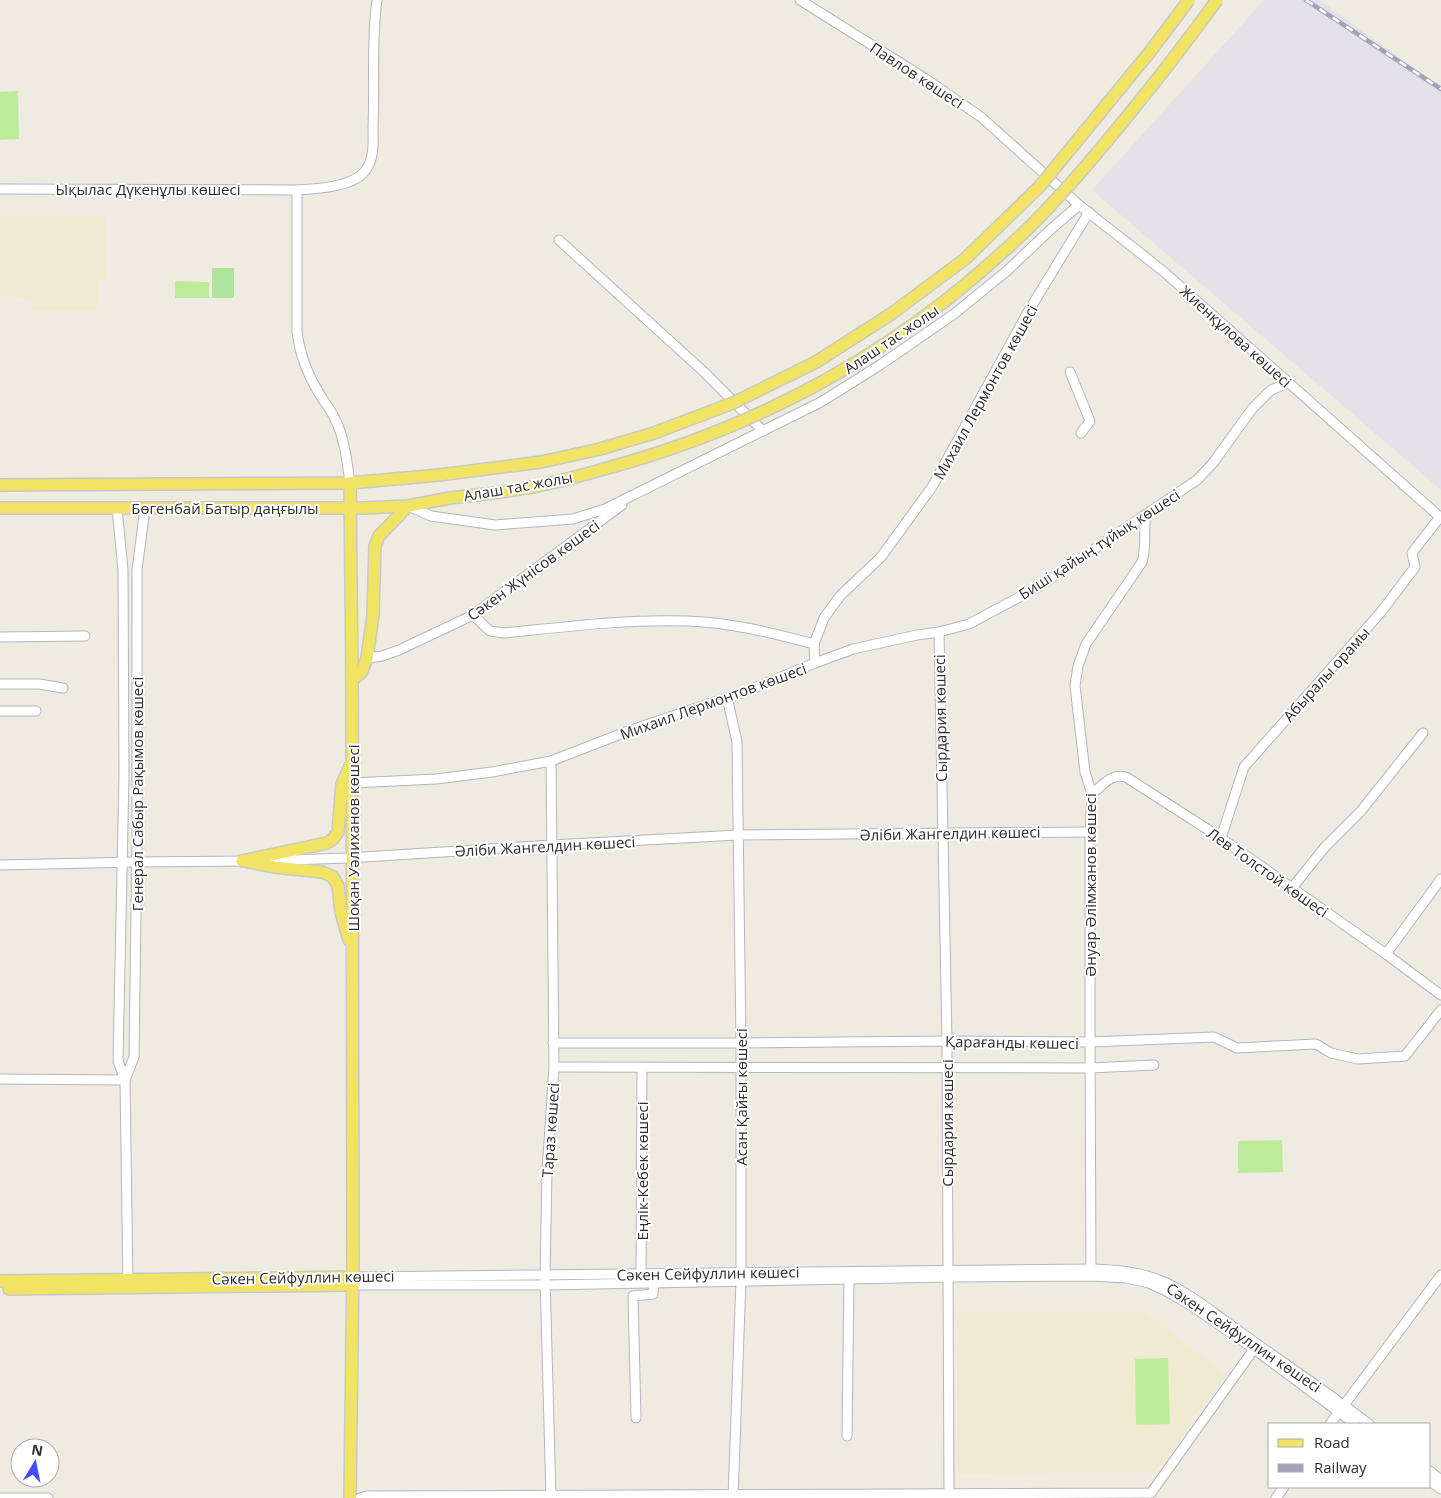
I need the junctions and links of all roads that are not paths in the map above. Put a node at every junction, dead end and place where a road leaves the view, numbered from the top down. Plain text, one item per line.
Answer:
1 (376, 0) edge
2 (800, 0) edge
3 (1189, 0) edge
4 (1217, 0) edge
5 (1028, 159) joint
6 (0, 189) edge
7 (297, 190) junction
8 (1079, 205) junction
9 (1089, 212) junction
10 (559, 240) dead end
11 (1070, 372) dead end
12 (1288, 383) junction
13 (763, 431) junction
14 (1081, 433) dead end
15 (439, 475) joint
16 (350, 483) junction
17 (0, 485) edge
18 (639, 493) junction
19 (450, 498) joint
20 (408, 506) junction
21 (0, 508) edge
22 (116, 508) junction
23 (145, 508) junction
24 (350, 508) junction
25 (1146, 514) junction
26 (1440, 518) edge
27 (124, 570) junction
28 (138, 570) junction
29 (473, 615) junction
30 (939, 632) junction
31 (85, 636) dead end
32 (0, 637) edge
33 (814, 644) junction
34 (367, 658) junction
35 (815, 663) junction
36 (352, 680) junction
37 (0, 684) edge
38 (63, 688) dead end
39 (727, 697) junction
40 (0, 711) edge
41 (36, 711) dead end
42 (1424, 733) dead end
43 (352, 758) junction
44 (551, 761) junction
45 (352, 783) junction
46 (1092, 794) junction
47 (1090, 832) junction
48 (943, 834) junction
49 (738, 835) junction
50 (1221, 838) junction
51 (552, 845) junction
52 (352, 858) junction
53 (242, 861) junction
54 (122, 862) junction
55 (137, 862) junction
56 (0, 865) edge
57 (1441, 879) edge
58 (1292, 888) junction
59 (353, 950) junction
60 (1386, 954) junction
61 (1441, 995) edge
62 (1441, 1010) edge
63 (947, 1041) junction
64 (1090, 1042) junction
65 (554, 1043) junction
66 (741, 1043) junction
67 (1154, 1065) dead end
68 (554, 1068) junction
69 (642, 1068) junction
70 (741, 1068) junction
71 (947, 1068) junction
72 (1090, 1068) junction
73 (0, 1079) edge
74 (125, 1080) junction
75 (948, 1273) junction
76 (1091, 1273) junction
77 (641, 1274) junction
78 (1441, 1275) edge
79 (741, 1276) junction
80 (849, 1278) junction
81 (354, 1279) junction
82 (545, 1280) junction
83 (0, 1281) edge
84 (654, 1282) junction
85 (128, 1284) junction
86 (0, 1289) edge
87 (1254, 1349) junction
88 (1341, 1408) junction
89 (636, 1418) dead end
90 (1331, 1423) edge
91 (1353, 1423) edge
92 (1367, 1423) edge
93 (847, 1436) dead end
94 (1431, 1472) edge
95 (1441, 1480) edge
96 (948, 1494) junction
97 (1088, 1495) edge
98 (551, 1496) edge
99 (733, 1496) edge
100 (0, 1498) edge
101 (48, 1498) edge
102 (350, 1498) edge
103 (360, 1498) edge

1 - 7 street, Ықылас Дүкенұлы көшесі
2 - 5 street, Павлов көшесі
3 - 15 main road, Алаш тас жолы, bridge
4 - 19 main road, Алаш тас жолы, bridge
5 - 8 street, Жиенқұлова көшесі
6 - 7 street, Ықылас Дүкенұлы көшесі
7 - 16 street, Шоқан Уәлиханов көшесі
8 - 9 street, Жиенқұлова көшесі
8 - 13 street
9 - 12 street, Жиенқұлова көшесі
9 - 33 street, Михаил Лермонтов көшесі
10 - 13 street
11 - 14 street
12 - 25 street, Биші қайың тұйық көшесі
12 - 26 street, Жиенқұлова көшесі
13 - 18 street
15 - 16 main road, Бөгенбай Батыр даңғылы
16 - 17 main road, Бөгенбай Батыр даңғылы
16 - 24 main road, Шоқан Уәлиханов көшесі
18 - 20 street
18 - 29 street, Сәкен Жүнісов көшесі
19 - 20 main road, Бөгенбай Батыр даңғылы
20 - 24 main road, Бөгенбай Батыр даңғылы
20 - 34 main road
21 - 22 main road, Бөгенбай Батыр даңғылы
22 - 23 main road, Бөгенбай Батыр даңғылы
22 - 27 street, Генерал Сабыр Рақымов көшесі
23 - 24 main road, Бөгенбай Батыр даңғылы
23 - 28 street, Генерал Сабыр Рақымов көшесі
24 - 36 main road, Шоқан Уәлиханов көшесі
25 - 30 street, Биші қайың тұйық көшесі
25 - 46 street, Әнуар Әлімжанов көшесі
26 - 50 street, Абыралы орамы
27 - 28 street
27 - 54 street, Генерал Сабыр Рақымов көшесі
28 - 55 street, Генерал Сабыр Рақымов көшесі
29 - 33 street
29 - 34 street, Сәкен Жүнісов көшесі
30 - 35 street, Биші қайың тұйық көшесі
30 - 48 street, Сырдария көшесі
31 - 32 street
33 - 35 street, Михаил Лермонтов көшесі
34 - 36 main road
35 - 39 street, Михаил Лермонтов көшесі
36 - 43 main road, Шоқан Уәлиханов көшесі
37 - 38 street
39 - 44 street, Михаил Лермонтов көшесі
39 - 49 street, Асан Қайғы көшесі
40 - 41 street
42 - 58 street
43 - 45 main road, Шоқан Уәлиханов көшесі
43 - 53 main road
44 - 45 street, Михаил Лермонтов көшесі
44 - 51 street, Тараз көшесі
45 - 52 main road, Шоқан Уәлиханов көшесі
46 - 47 street, Әнуар Әлімжанов көшесі
46 - 50 street, Лев Толстой көшесі
47 - 48 street, Әліби Жангелдин көшесі
47 - 64 street, Әнуар Әлімжанов көшесі
48 - 49 street, Әліби Жангелдин көшесі
48 - 63 street, Сырдария көшесі
49 - 51 street, Әліби Жангелдин көшесі
49 - 66 street, Асан Қайғы көшесі
50 - 58 street, Лев Толстой көшесі
51 - 52 street, Әліби Жангелдин көшесі
51 - 65 street, Тараз көшесі
52 - 53 street, Әліби Жангелдин көшесі
52 - 59 main road, Шоқан Уәлиханов көшесі
53 - 55 street, Әліби Жангелдин көшесі
53 - 59 main road
54 - 55 street, Әліби Жангелдин көшесі
54 - 56 street, Әліби Жангелдин көшесі
54 - 74 street, Генерал Сабыр Рақымов көшесі
55 - 74 street, Генерал Сабыр Рақымов көшесі
57 - 60 street
58 - 60 street, Лев Толстой көшесі
59 - 81 main road, Шоқан Уәлиханов көшесі
60 - 61 street, Лев Толстой көшесі
62 - 64 street, Қарағанды көшесі
63 - 64 street, Қарағанды көшесі
63 - 66 street, Қарағанды көшесі
63 - 71 street, Сырдария көшесі
64 - 72 street, Әнуар Әлімжанов көшесі
65 - 66 street, Қарағанды көшесі
65 - 68 street, Тараз көшесі
66 - 70 street, Асан Қайғы көшесі
67 - 72 street, Қарағанды көшесі
68 - 69 street, Қарағанды көшесі
68 - 82 street, Тараз көшесі
69 - 70 street, Қарағанды көшесі
69 - 77 street, Еңлік-Кебек көшесі
70 - 71 street, Қарағанды көшесі
70 - 79 street, Асан Қайғы көшесі
71 - 72 street, Қарағанды көшесі
71 - 75 street, Сырдария көшесі
72 - 76 street, Әнуар Әлімжанов көшесі
73 - 74 street
74 - 85 street, Генерал Сабыр Рақымов көшесі
75 - 76 street, Сәкен Сейфуллин көшесі
75 - 79 street, Сәкен Сейфуллин көшесі
75 - 80 street, Сәкен Сейфуллин көшесі
75 - 96 street, Сырдария көшесі
76 - 87 street, Сәкен Сейфуллин көшесі
76 - 88 street, Сәкен Сейфуллин көшесі
77 - 79 street, Сәкен Сейфуллин көшесі
77 - 82 street, Сәкен Сейфуллин көшесі
78 - 88 street
79 - 80 street, Сәкен Сейфуллин көшесі
79 - 84 street, Сәкен Сейфуллин көшесі
79 - 99 street, Асан Қайғы көшесі
80 - 93 street
81 - 82 street, Сәкен Сейфуллин көшесі
81 - 85 main road, Сәкен Сейфуллин көшесі
81 - 102 main road, Шоқан Уәлиханов көшесі
82 - 84 street, Сәкен Сейфуллин көшесі
82 - 98 street, Тараз көшесі
83 - 85 main road, Сәкен Сейфуллин көшесі
84 - 89 street
85 - 86 main road, Сәкен Сейфуллин көшесі
87 - 88 street, Сәкен Сейфуллин көшесі
87 - 97 street
88 - 90 street
88 - 91 street, Сәкен Сейфуллин көшесі
88 - 92 street, Сәкен Сейфуллин көшесі
94 - 95 street
96 - 97 street
96 - 99 street
98 - 99 street
98 - 103 street
100 - 101 street

